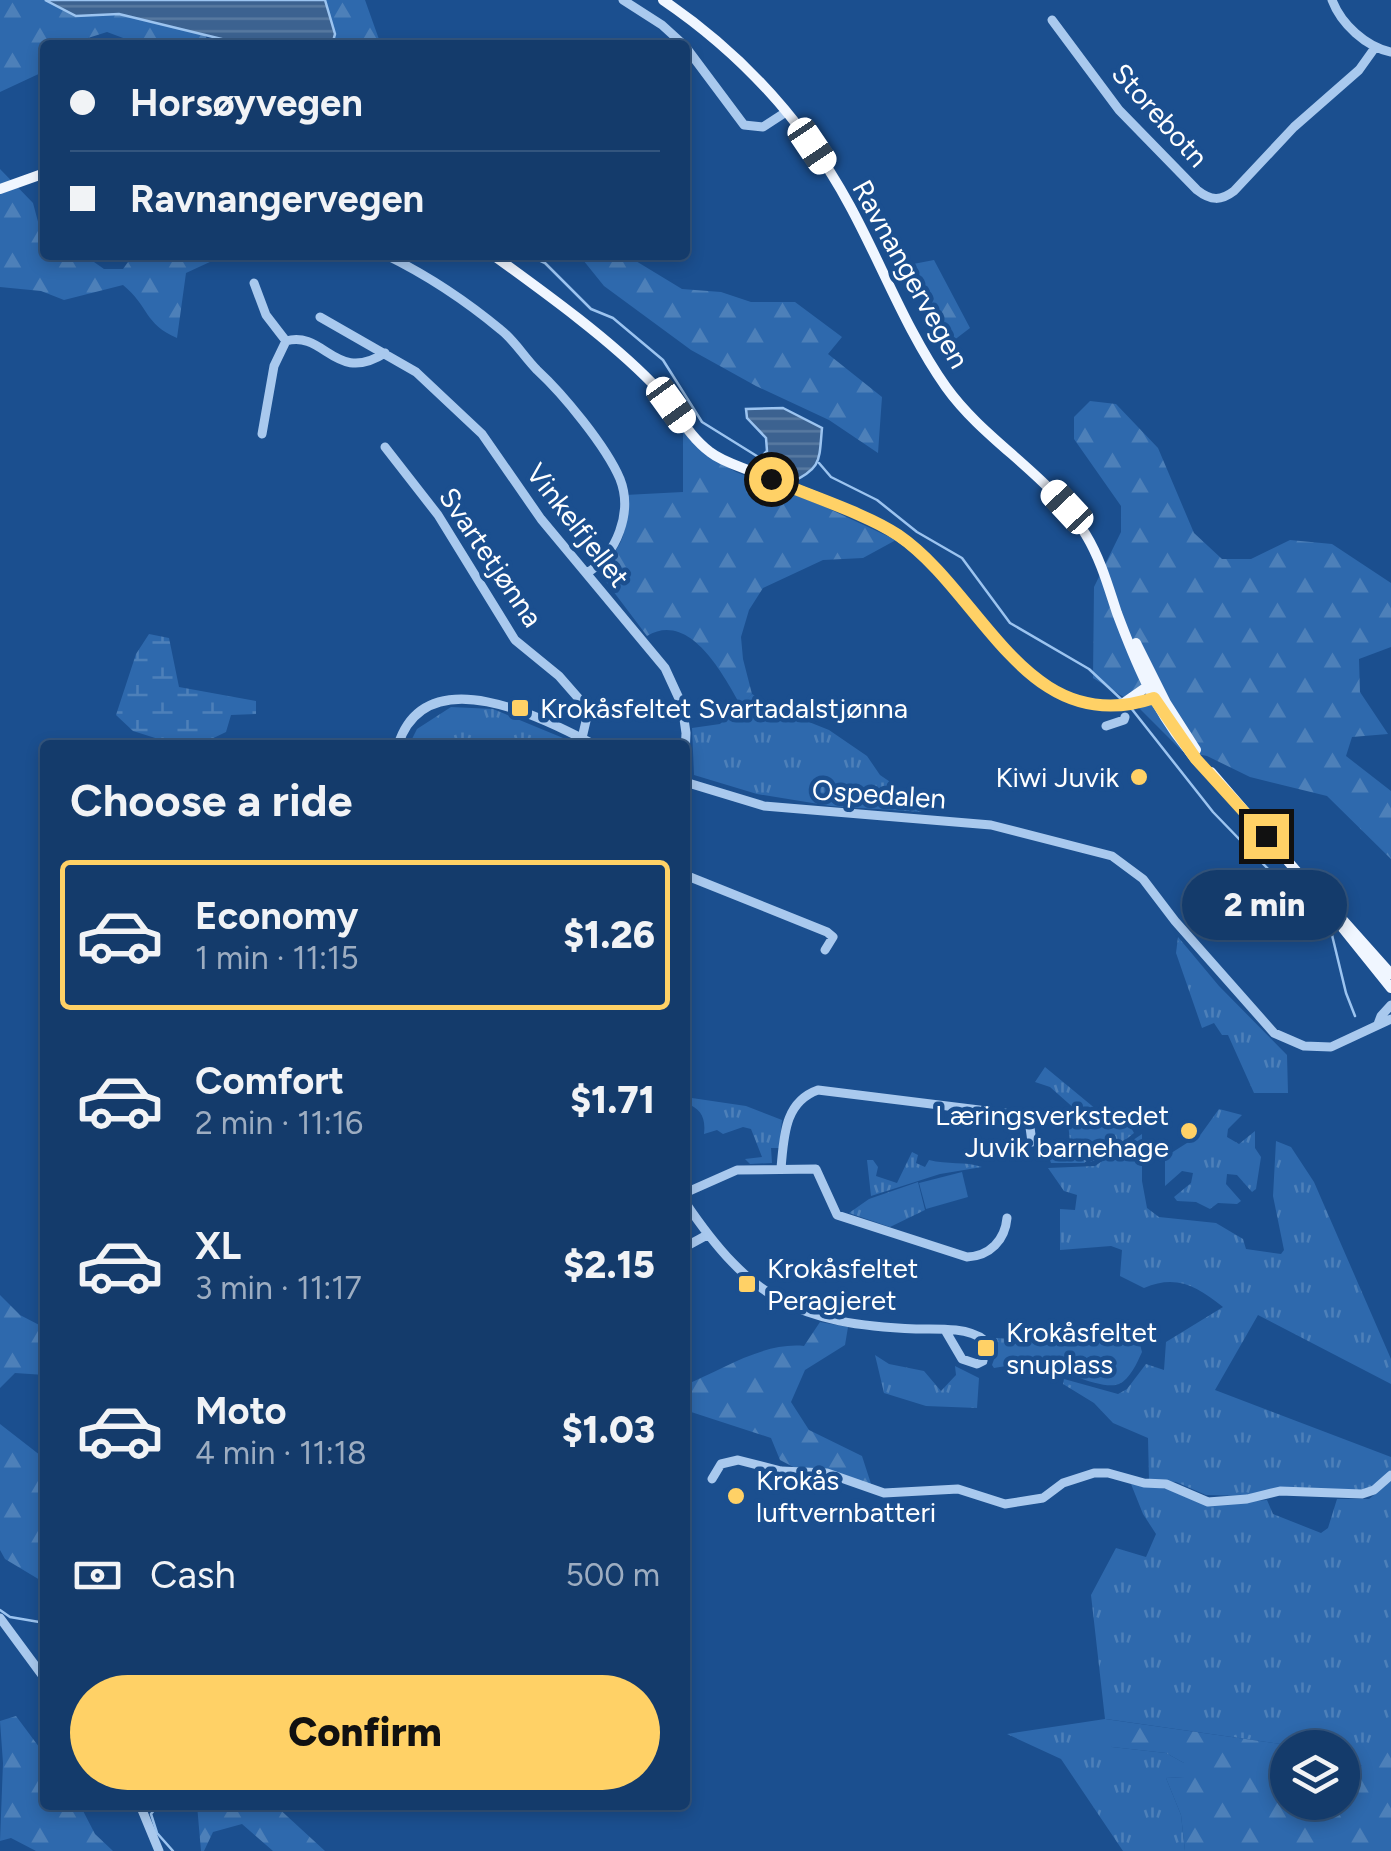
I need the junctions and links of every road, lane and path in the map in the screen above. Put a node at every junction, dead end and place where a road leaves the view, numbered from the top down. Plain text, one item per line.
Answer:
1 (623, 0) edge
2 (663, 0) edge
3 (1332, 0) edge
4 (1052, 20) dead end
5 (678, 40) edge
6 (1374, 49) junction
7 (1391, 52) edge
8 (690, 54) edge
9 (786, 112) junction
10 (40, 176) edge
11 (0, 188) edge
12 (395, 260) edge
13 (499, 260) edge
14 (254, 283) dead end
15 (320, 317) dead end
16 (286, 341) junction
17 (385, 352) junction
18 (262, 434) dead end
19 (385, 447) dead end
20 (587, 573) junction
21 (1153, 691) junction
22 (1125, 717) dead end
23 (1106, 726) dead end
24 (582, 738) junction
25 (400, 740) edge
26 (585, 740) edge
27 (686, 740) edge
28 (690, 784) edge
29 (690, 877) edge
30 (1305, 881) junction
31 (825, 950) dead end
32 (1391, 974) edge
33 (1391, 988) edge
34 (1391, 1005) edge
35 (1391, 1020) edge
36 (1378, 1024) junction
37 (1032, 1142) dead end
38 (781, 1168) junction
39 (690, 1191) edge
40 (690, 1210) edge
41 (1007, 1218) dead end
42 (707, 1235) junction
43 (690, 1244) edge
44 (944, 1330) junction
45 (1391, 1475) edge
46 (712, 1479) dead end
47 (0, 1618) edge
48 (40, 1672) edge
49 (142, 1810) edge
50 (160, 1851) edge

1 - 5 street
2 - 9 main road, Ravnangervegen
3 - 6 street
4 - 6 street, Storebotn
6 - 7 street
8 - 9 street
9 - 21 main road, Ravnangervegen
10 - 11 main road
12 - 20 street
13 - 21 main road
14 - 16 street
15 - 17 street, Vinkelfjellet
16 - 17 street
16 - 18 street
17 - 20 street, Vinkelfjellet
19 - 24 street, Svartetjønna
20 - 27 street, Vinkelfjellet
21 - 30 main road, Ravnangervegen
22 - 23 street
24 - 25 street
24 - 26 street
28 - 36 street, Ospedalen
29 - 31 street
30 - 32 main road, Ravnangervegen
30 - 33 main road, Ravnangervegen
34 - 36 street
35 - 36 street, Ospedalen
37 - 38 street
38 - 39 street
38 - 41 street
40 - 42 street
42 - 43 street
42 - 44 street
44 - 44 street
45 - 46 street
47 - 48 street
49 - 50 street

